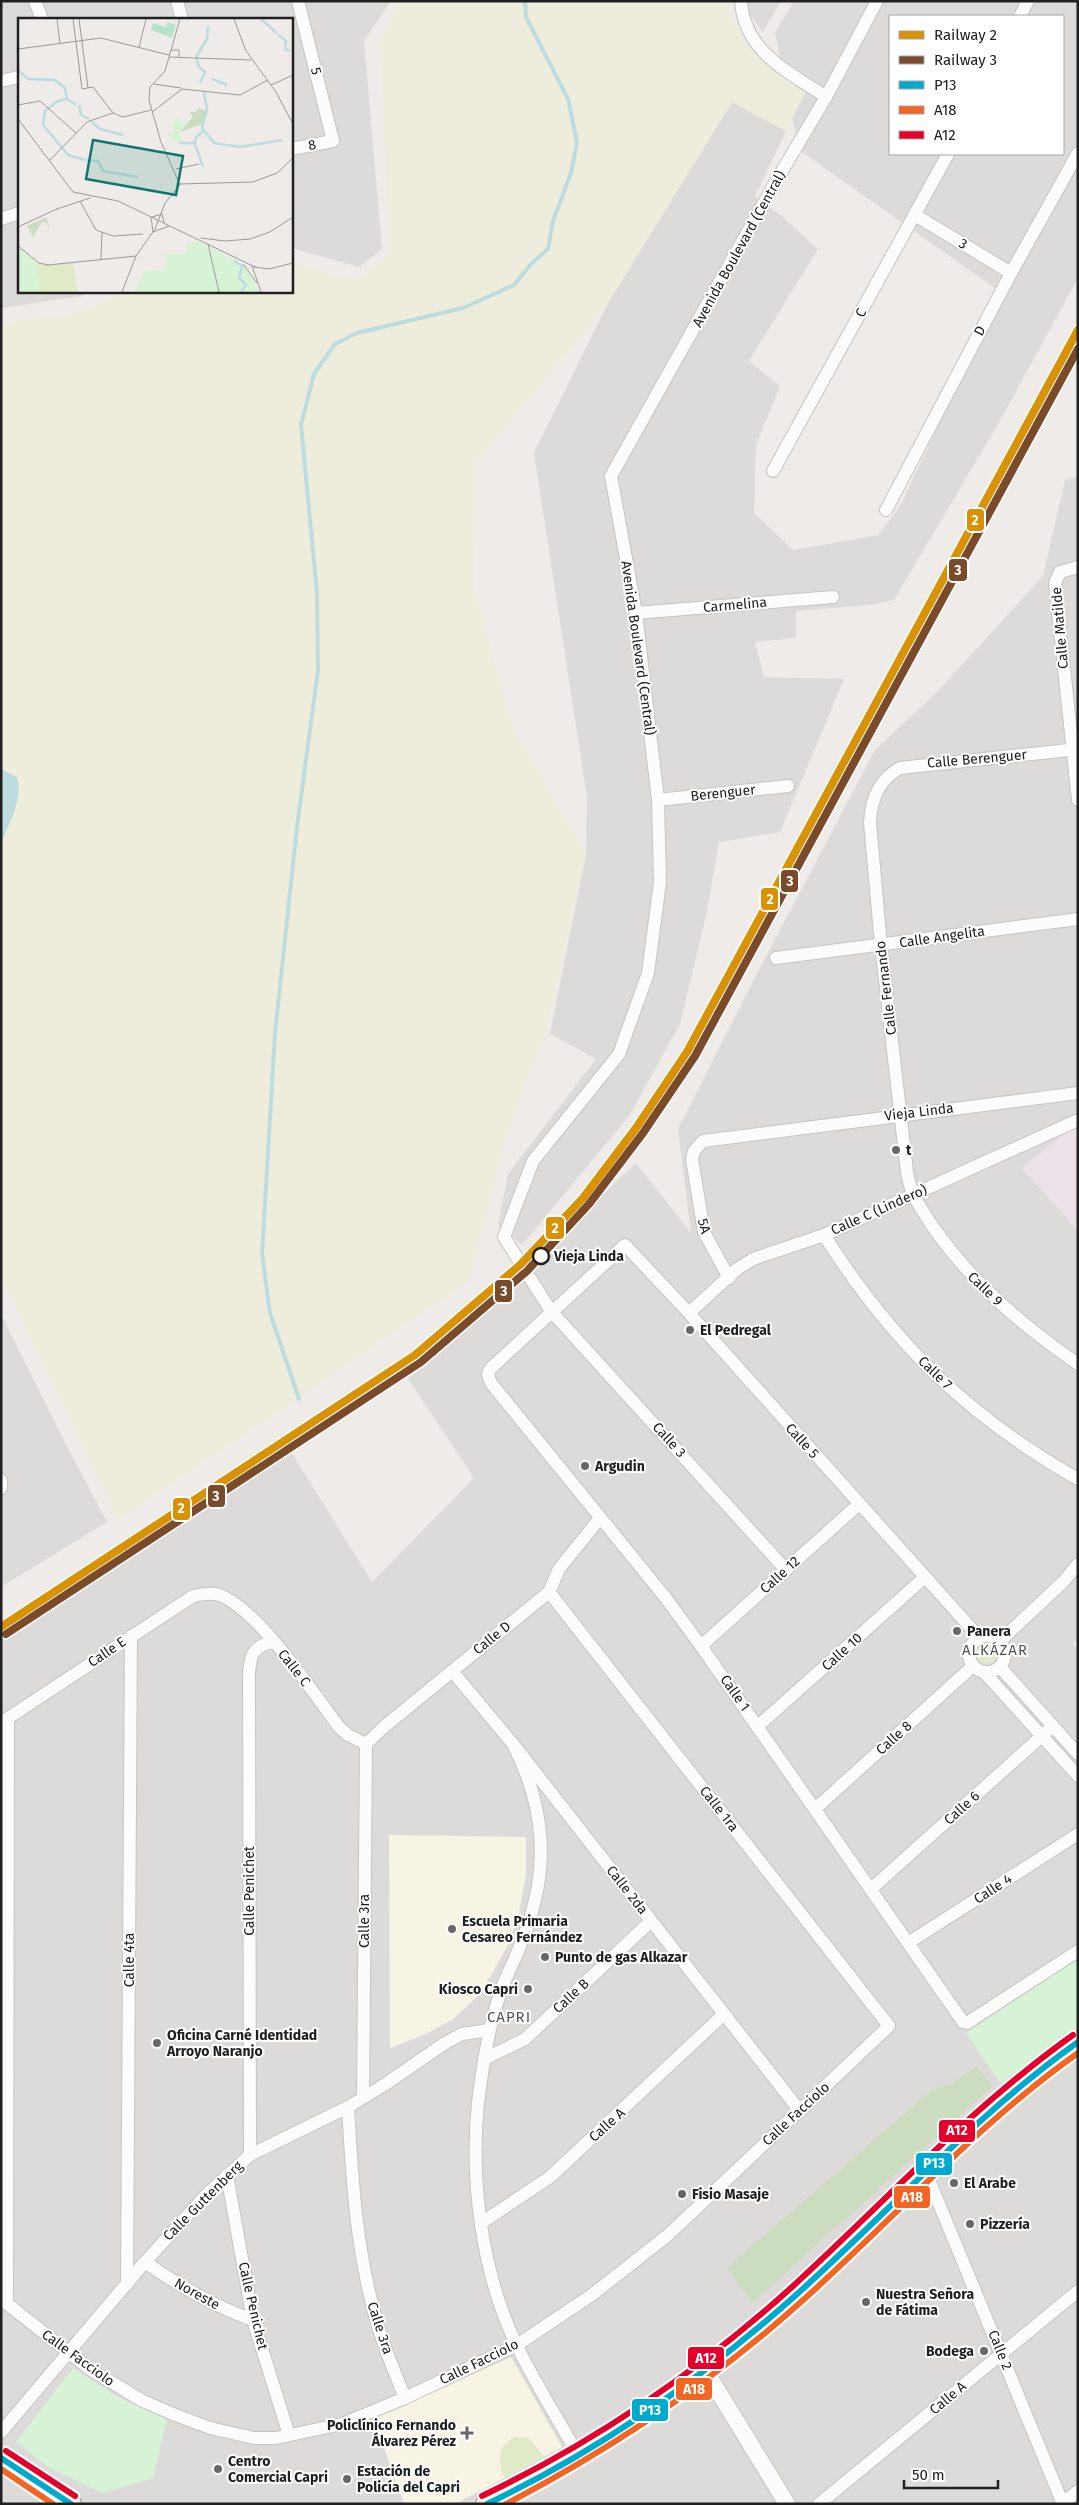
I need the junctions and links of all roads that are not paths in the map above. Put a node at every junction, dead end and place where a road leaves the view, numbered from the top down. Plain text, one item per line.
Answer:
1 (35, 1) edge
2 (177, 1) edge
3 (298, 1) edge
4 (740, 1) edge
5 (877, 1) edge
6 (1028, 1) edge
7 (1021, 15) edge
8 (42, 18) edge
9 (182, 18) edge
10 (18, 77) edge
11 (1, 82) edge
12 (826, 97) junction
13 (334, 141) joint
14 (292, 150) edge
15 (1078, 153) edge
16 (947, 155) edge
17 (18, 214) edge
18 (916, 215) junction
19 (1, 219) edge
20 (1011, 272) junction
21 (773, 471) dead end
22 (886, 510) dead end
23 (1078, 567) edge
24 (834, 598) dead end
25 (636, 613) junction
26 (1075, 750) edge
27 (882, 782) joint
28 (788, 786) dead end
29 (658, 800) junction
30 (1078, 800) edge
31 (1078, 919) edge
32 (881, 945) junction
33 (776, 958) dead end
34 (1078, 1093) edge
35 (902, 1114) junction
36 (1078, 1120) edge
37 (693, 1169) joint
38 (912, 1195) junction
39 (824, 1235) junction
40 (728, 1278) junction
41 (551, 1311) junction
42 (689, 1313) junction
43 (1078, 1364) edge
44 (1078, 1479) edge
45 (1, 1480) edge
46 (1, 1488) edge
47 (859, 1504) junction
48 (600, 1518) junction
49 (1078, 1564) edge
50 (786, 1570) junction
51 (925, 1577) junction
52 (549, 1592) junction
53 (218, 1594) joint
54 (131, 1636) junction
55 (979, 1637) junction
56 (1000, 1641) junction
57 (272, 1642) junction
58 (701, 1646) junction
59 (1000, 1667) junction
60 (979, 1669) junction
61 (452, 1671) junction
62 (5, 1720) edge
63 (758, 1726) junction
64 (1053, 1726) junction
65 (1041, 1736) junction
66 (366, 1744) junction
67 (513, 1744) junction
68 (1078, 1754) edge
69 (1078, 1776) edge
70 (815, 1809) junction
71 (1078, 1834) edge
72 (871, 1890) junction
73 (651, 1921) junction
74 (908, 1943) junction
75 (1078, 1951) edge
76 (724, 2014) junction
77 (889, 2026) joint
78 (489, 2030) junction
79 (1078, 2042) edge
80 (484, 2059) junction
81 (363, 2097) junction
82 (348, 2106) junction
83 (800, 2111) junction
84 (250, 2155) junction
85 (925, 2170) junction
86 (227, 2175) junction
87 (481, 2223) junction
88 (145, 2262) junction
89 (127, 2284) junction
90 (1078, 2292) edge
91 (4, 2301) edge
92 (253, 2320) junction
93 (517, 2345) junction
94 (67, 2352) junction
95 (1001, 2353) junction
96 (705, 2370) junction
97 (405, 2398) junction
98 (1, 2432) edge
99 (289, 2435) junction
100 (578, 2455) junction
101 (1, 2458) edge
102 (1078, 2491) edge
103 (494, 2502) edge
104 (71, 2504) edge
105 (787, 2504) edge
106 (818, 2504) edge
107 (1063, 2504) edge

1 - 8 street
2 - 9 street
3 - 13 street, 5
4 - 12 street
5 - 12 street, Avenida Boulevard (Central)
6 - 7 street
10 - 11 street
12 - 25 street, Avenida Boulevard (Central)
13 - 14 street, 8
15 - 20 street, D
16 - 18 street, C
17 - 19 street
18 - 20 street, 3
18 - 21 street, C
20 - 22 street, D
23 - 26 street, Calle Matilde
24 - 25 street, Carmelina
25 - 29 street, Avenida Boulevard (Central)
26 - 27 street, Calle Berenguer
26 - 30 street, Calle Matilde
27 - 32 street, Calle Fernando
28 - 29 street, Berenguer
29 - 41 street, Avenida Boulevard (Central)
31 - 32 street, Calle Angelita
32 - 33 street, Calle Angelita
32 - 35 street, Calle Fernando
34 - 35 street, Vieja Linda
35 - 37 street, Vieja Linda
35 - 38 street, Calle Fernando
36 - 38 street, Calle C (Lindero)
37 - 40 street, 5A
38 - 39 street, Calle C (Lindero)
38 - 43 street, Calle 9
39 - 40 street, Calle C (Lindero)
39 - 44 street, Calle 7
40 - 42 street, Calle C (Lindero)
41 - 42 street, Calle 5
41 - 48 street, Calle 1
41 - 50 street, Calle 3
42 - 47 street, Calle 5
45 - 46 street
47 - 50 street, Calle 12
47 - 51 street, Calle 5
48 - 52 street, Calle D
48 - 58 street, Calle 1
49 - 56 street
50 - 58 street, Calle 12
51 - 55 street, Calle 5
51 - 63 street, Calle 10
52 - 61 street, Calle D
52 - 77 street, Calle 1ra
53 - 54 street, Calle E
53 - 57 street, Calle C
54 - 62 street, Calle E
54 - 89 street, Calle 4ta
55 - 56 street
55 - 60 street
56 - 59 street
57 - 66 street, Calle C
57 - 84 street, Calle Penichet
58 - 63 street, Calle 1
59 - 60 street
59 - 64 street
60 - 65 street
60 - 70 street, Calle 8
61 - 66 street, Calle D
61 - 67 street, Calle 2da
62 - 91 street
63 - 70 street, Calle 1
64 - 65 street, Calle 6
64 - 68 street
65 - 69 street
65 - 72 street, Calle 6
66 - 81 street, Calle 3ra
67 - 73 street, Calle 2da
67 - 78 street
70 - 72 street, Calle 1
71 - 74 street, Calle 4
72 - 74 street, Calle 1
73 - 76 street, Calle 2da
73 - 80 street, Calle B
74 - 75 street, Calle 1
76 - 83 street, Calle 2da
76 - 87 street, Calle A
77 - 83 street, Calle Facciolo
78 - 80 street
78 - 81 street, Calle Guttenberg
79 - 85 main road
80 - 87 street
81 - 82 street, Calle Guttenberg
82 - 84 street, Calle Guttenberg
82 - 97 street, Calle 3ra
83 - 93 street, Calle Facciolo
84 - 86 street, Calle Guttenberg
85 - 95 street, Calle 2
85 - 96 main road
86 - 88 street, Calle Guttenberg
86 - 92 street, Calle Penichet
87 - 93 street
88 - 89 street, Calle Guttenberg
88 - 92 street, Noreste
89 - 94 street, Calle Guttenberg
90 - 95 street, Calle A
91 - 94 street, Calle Facciolo
92 - 99 street, Calle Penichet
93 - 97 street, Calle Facciolo
93 - 100 street
94 - 98 street, Calle Guttenberg
94 - 99 street, Calle Facciolo
95 - 106 street, Calle A
95 - 107 street, Calle 2
96 - 100 main road
96 - 105 street
97 - 99 street, Calle Facciolo
100 - 103 main road
101 - 104 main road
102 - 107 street

